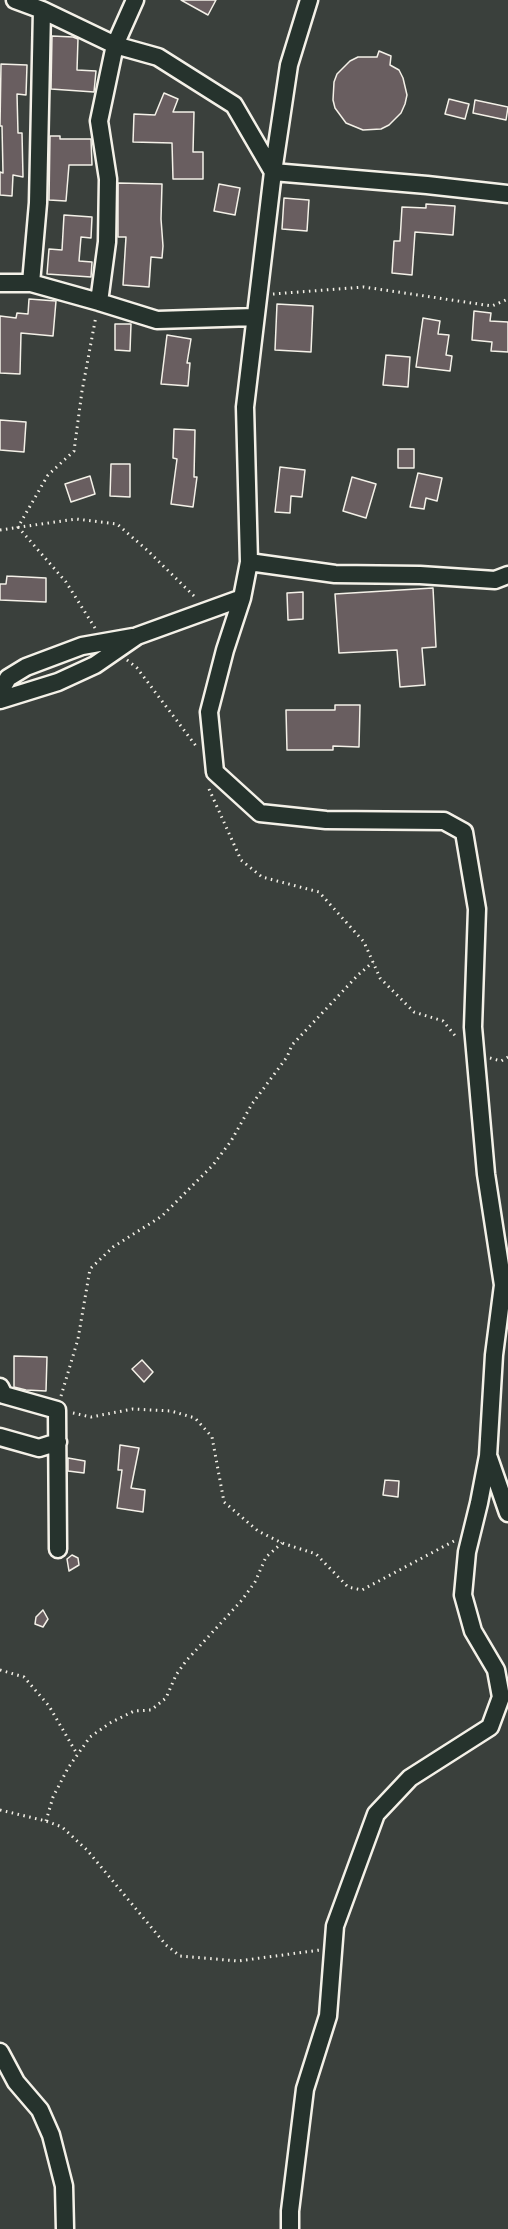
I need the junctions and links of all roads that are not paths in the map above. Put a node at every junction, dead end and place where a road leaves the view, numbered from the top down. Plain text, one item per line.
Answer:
1 (15, 0) edge
2 (135, 0) edge
3 (309, 0) edge
4 (42, 10) junction
5 (115, 45) junction
6 (273, 172) junction
7 (508, 194) edge
8 (0, 282) edge
9 (31, 283) junction
10 (99, 302) junction
11 (255, 317) junction
12 (249, 562) junction
13 (508, 575) edge
14 (242, 598) junction
15 (137, 636) junction
16 (0, 692) edge
17 (0, 700) edge
18 (0, 1387) edge
19 (0, 1437) edge
20 (58, 1442) junction
21 (488, 1456) junction
22 (508, 1514) edge
23 (58, 1549) dead end
24 (0, 2052) edge
25 (65, 2229) edge
26 (290, 2229) edge

1 - 4 street
2 - 5 street
3 - 6 street
4 - 5 street
4 - 9 street
5 - 6 street
5 - 10 street
6 - 7 street
6 - 11 street
8 - 9 street
9 - 10 street
10 - 11 street
11 - 12 street
12 - 13 street
12 - 14 street
14 - 15 street
14 - 21 street
15 - 16 street
15 - 17 street
18 - 20 street
19 - 20 street
20 - 23 street
21 - 22 street
21 - 26 street
24 - 25 street

